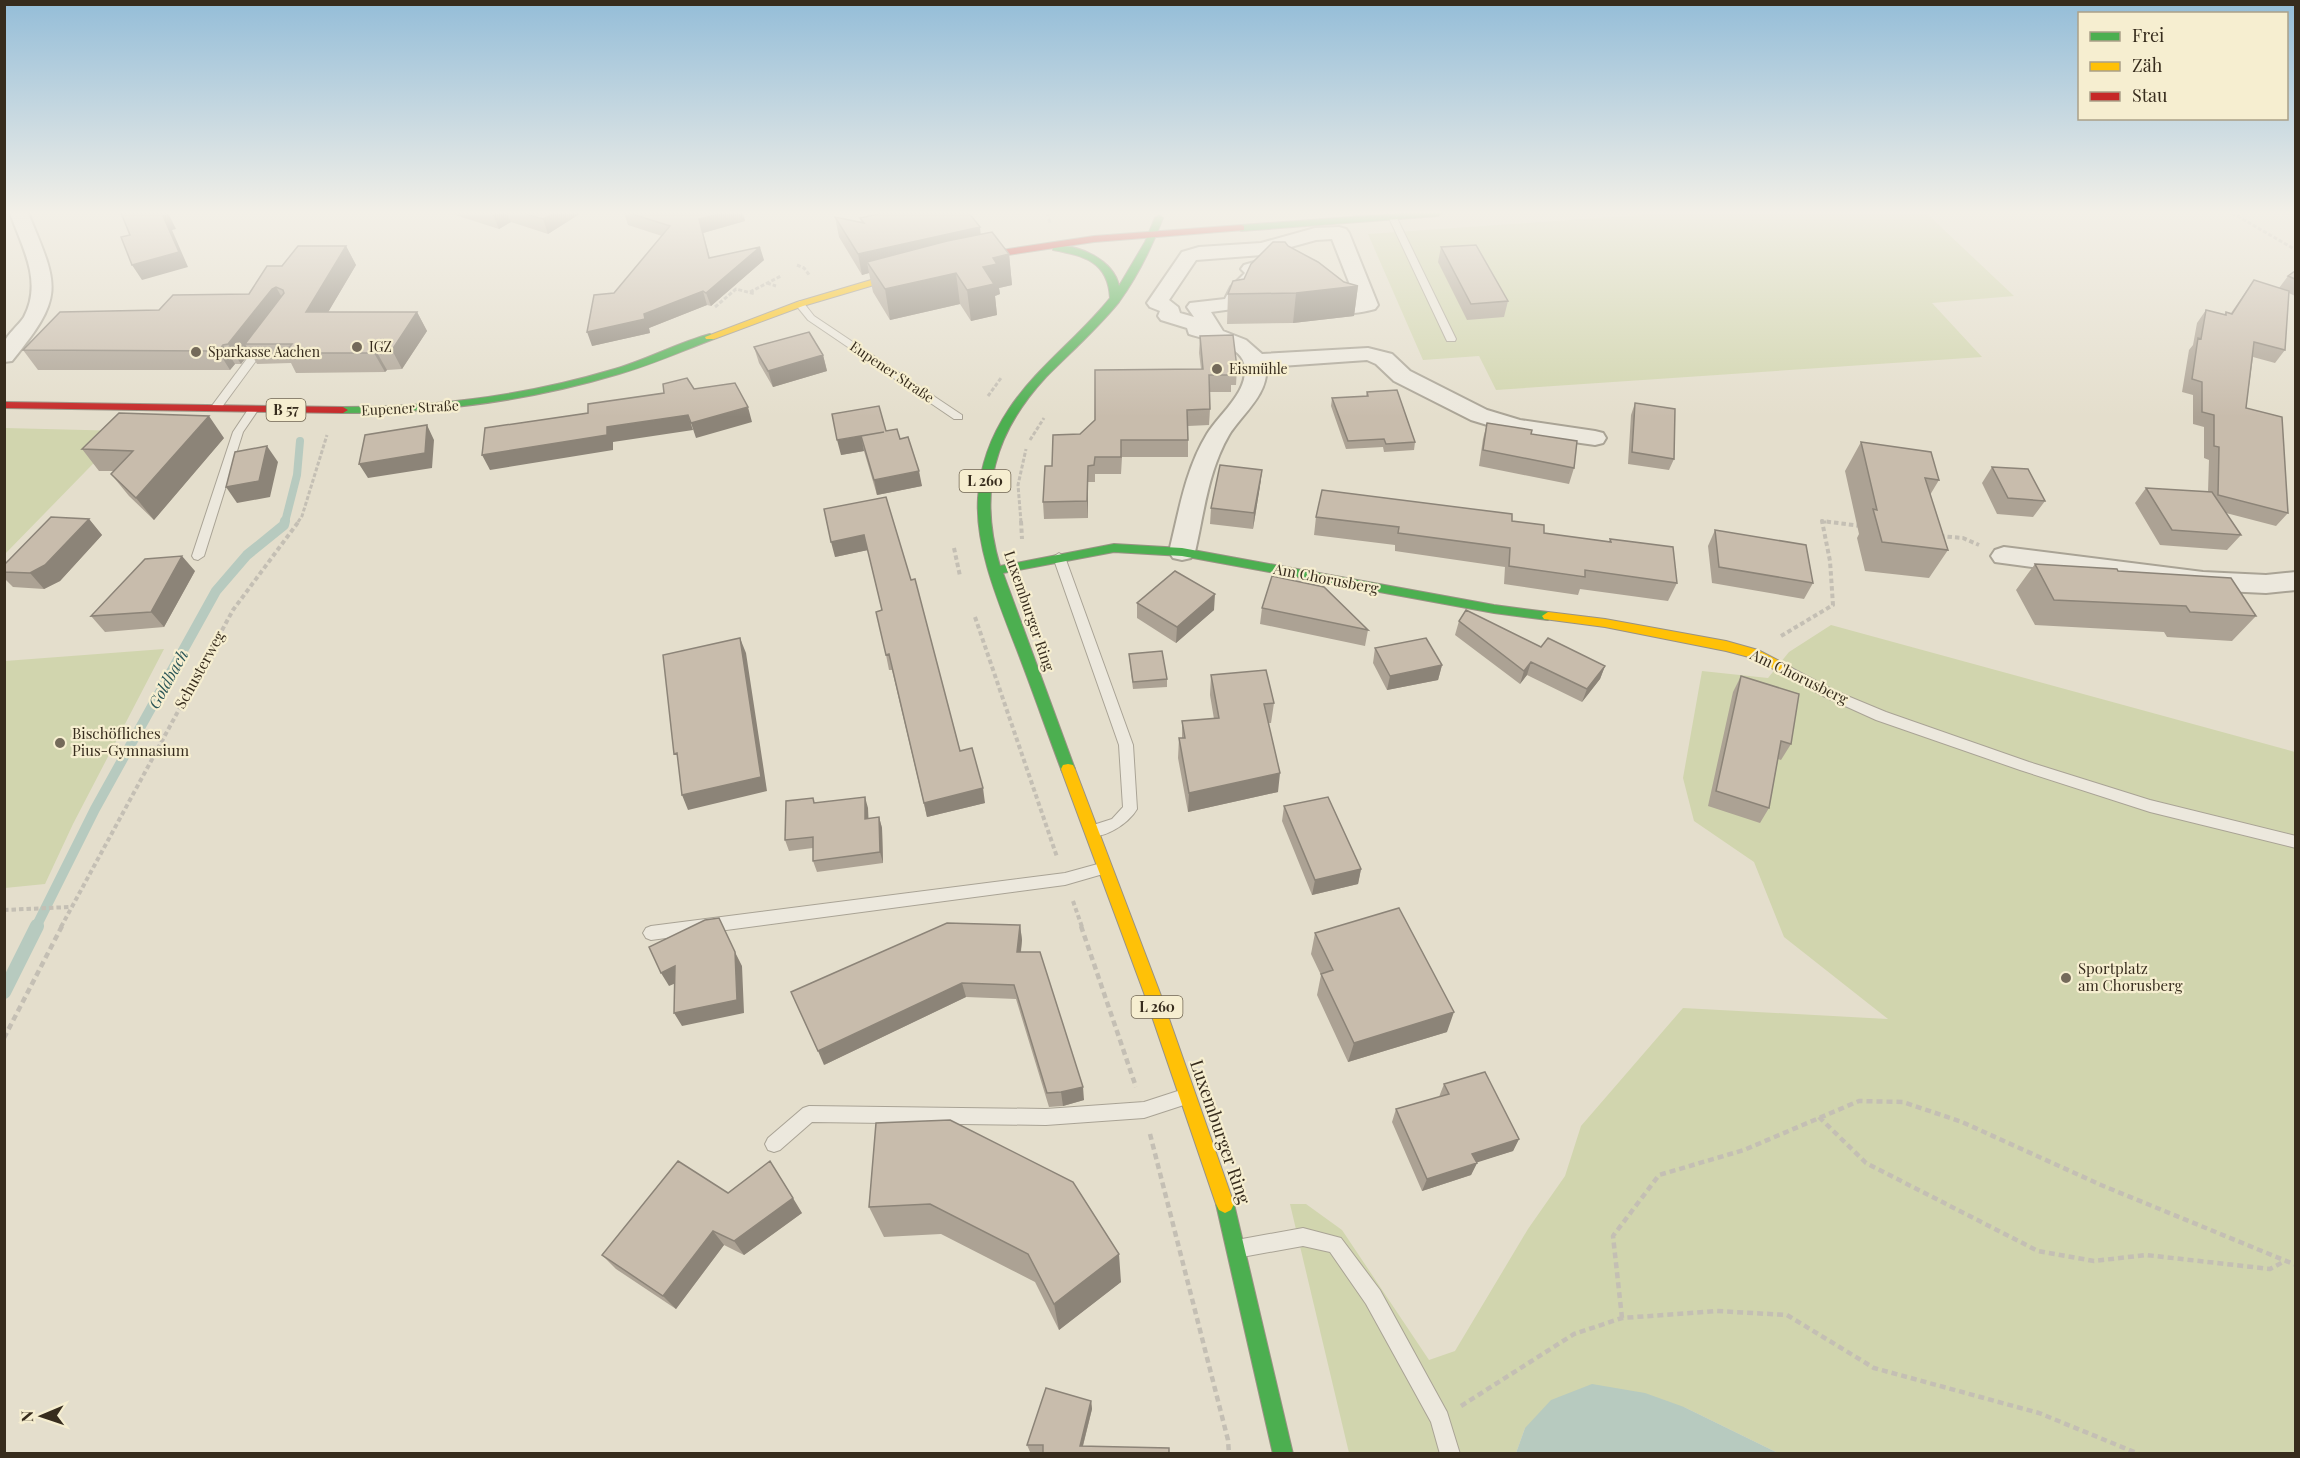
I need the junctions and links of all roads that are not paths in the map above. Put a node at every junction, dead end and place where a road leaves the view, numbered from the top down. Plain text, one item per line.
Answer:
1 (43, 281) edge
2 (879, 281) edge
3 (1113, 281) edge
4 (1129, 281) edge
5 (1248, 281) edge
6 (1315, 281) edge
7 (1359, 281) edge
8 (1423, 281) edge
9 (1171, 282) edge
10 (1115, 300) junction
11 (800, 304) junction
12 (1175, 323) dead end
13 (269, 337) edge
14 (1451, 339) dead end
15 (4, 356) edge
16 (1255, 361) junction
17 (4, 405) edge
18 (215, 409) junction
19 (253, 410) junction
20 (958, 417) dead end
21 (1595, 438) dead end
22 (1182, 552) junction
23 (198, 556) dead end
24 (1059, 556) junction
25 (2004, 556) road end
26 (994, 571) junction
27 (2295, 581) edge
28 (1786, 670) joint
29 (1092, 831) junction
30 (2295, 842) edge
31 (1105, 868) junction
32 (651, 933) dead end
33 (1189, 1096) junction
34 (774, 1143) dead end
35 (1237, 1249) junction
36 (1283, 1454) edge
37 (1450, 1454) edge

1 - 15 street
2 - 11 main road, Eupener Straße / B 57
3 - 10 main road
4 - 10 main road, Luxemburger Ring / L 260
5 - 9 street
6 - 7 street
8 - 14 lane
10 - 26 main road, Luxemburger Ring / L 260
11 - 19 main road, Eupener Straße / B 57
11 - 20 lane, Eupener Straße
12 - 16 street
13 - 18 lane
16 - 21 street
16 - 22 street
17 - 18 main road, Eupener Straße / B 57
18 - 19 main road, Eupener Straße / B 57
19 - 23 lane
22 - 24 main road, Am Chorusberg
22 - 28 main road, Am Chorusberg
24 - 26 main road, Am Chorusberg
24 - 29 lane
25 - 27 street
26 - 29 main road, Luxemburger Ring / L 260
28 - 30 lane, Am Chorusberg
29 - 31 main road, Luxemburger Ring / L 260
31 - 32 lane
31 - 33 main road, Luxemburger Ring / L 260
33 - 34 lane
33 - 35 main road, Luxemburger Ring / L 260
35 - 36 main road, Luxemburger Ring / L 260
35 - 37 lane

